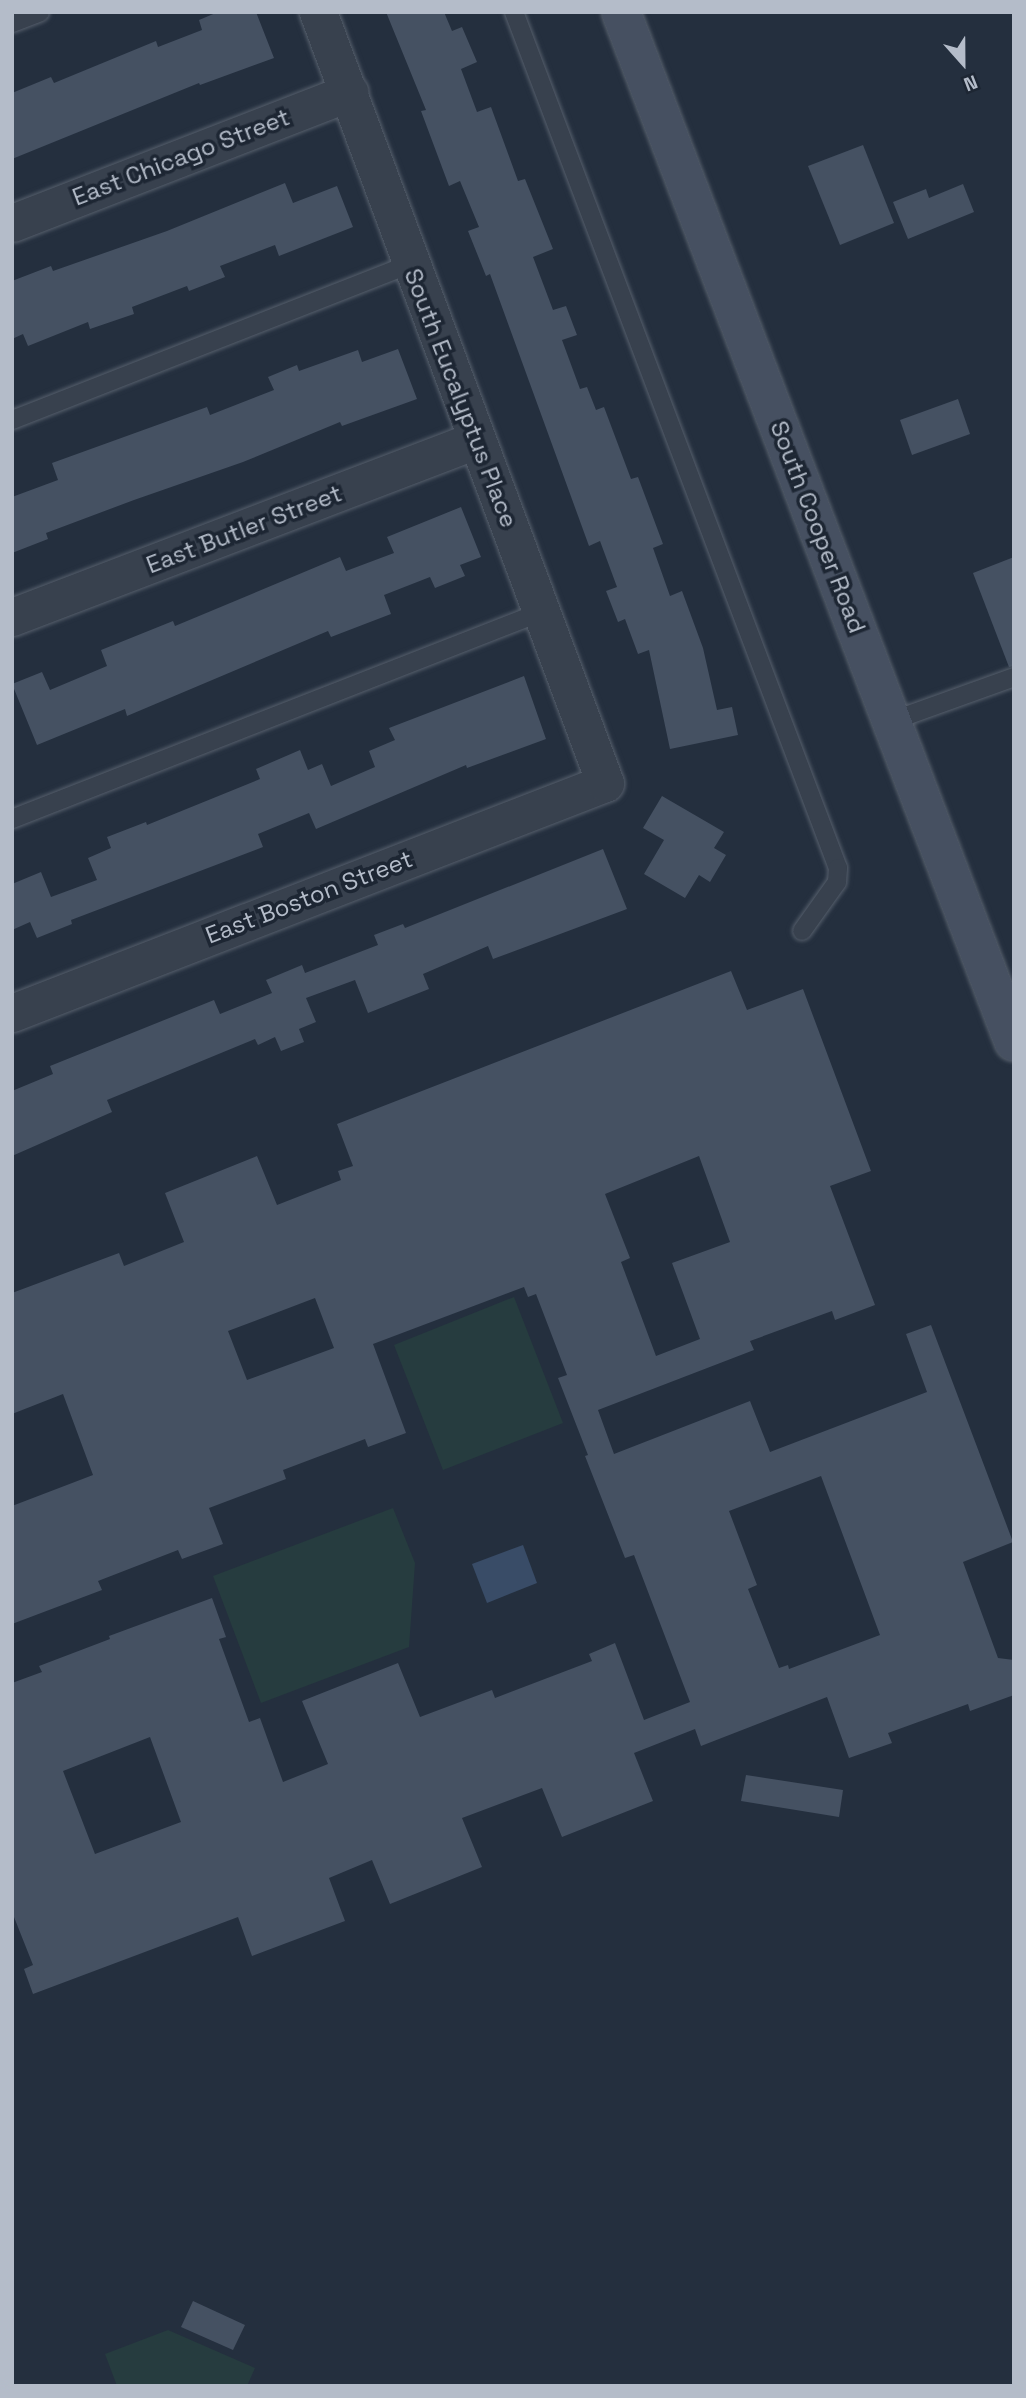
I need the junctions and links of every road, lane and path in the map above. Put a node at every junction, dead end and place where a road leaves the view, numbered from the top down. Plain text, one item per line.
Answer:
1 (40, 12) edge
2 (318, 12) edge
3 (514, 12) edge
4 (621, 12) edge
5 (12, 23) edge
6 (349, 92) junction
7 (12, 223) edge
8 (411, 264) junction
9 (12, 420) edge
10 (477, 440) junction
11 (541, 612) junction
12 (12, 618) edge
13 (1014, 677) edge
14 (892, 721) junction
15 (605, 783) joint
16 (12, 818) edge
17 (802, 931) dead end
18 (12, 1013) edge
19 (1014, 1042) edge

1 - 5 lane
2 - 6 street, South Eucalyptus Place
3 - 17 lane
4 - 14 main road, South Cooper Road
6 - 7 street, East Chicago Street
6 - 8 street, South Eucalyptus Place
8 - 9 lane
8 - 10 street, South Eucalyptus Place
10 - 11 street, South Eucalyptus Place
10 - 12 street, East Butler Street
11 - 15 street, South Eucalyptus Place
11 - 16 lane
13 - 14 lane
14 - 19 main road, South Cooper Road
15 - 18 street, East Boston Street

